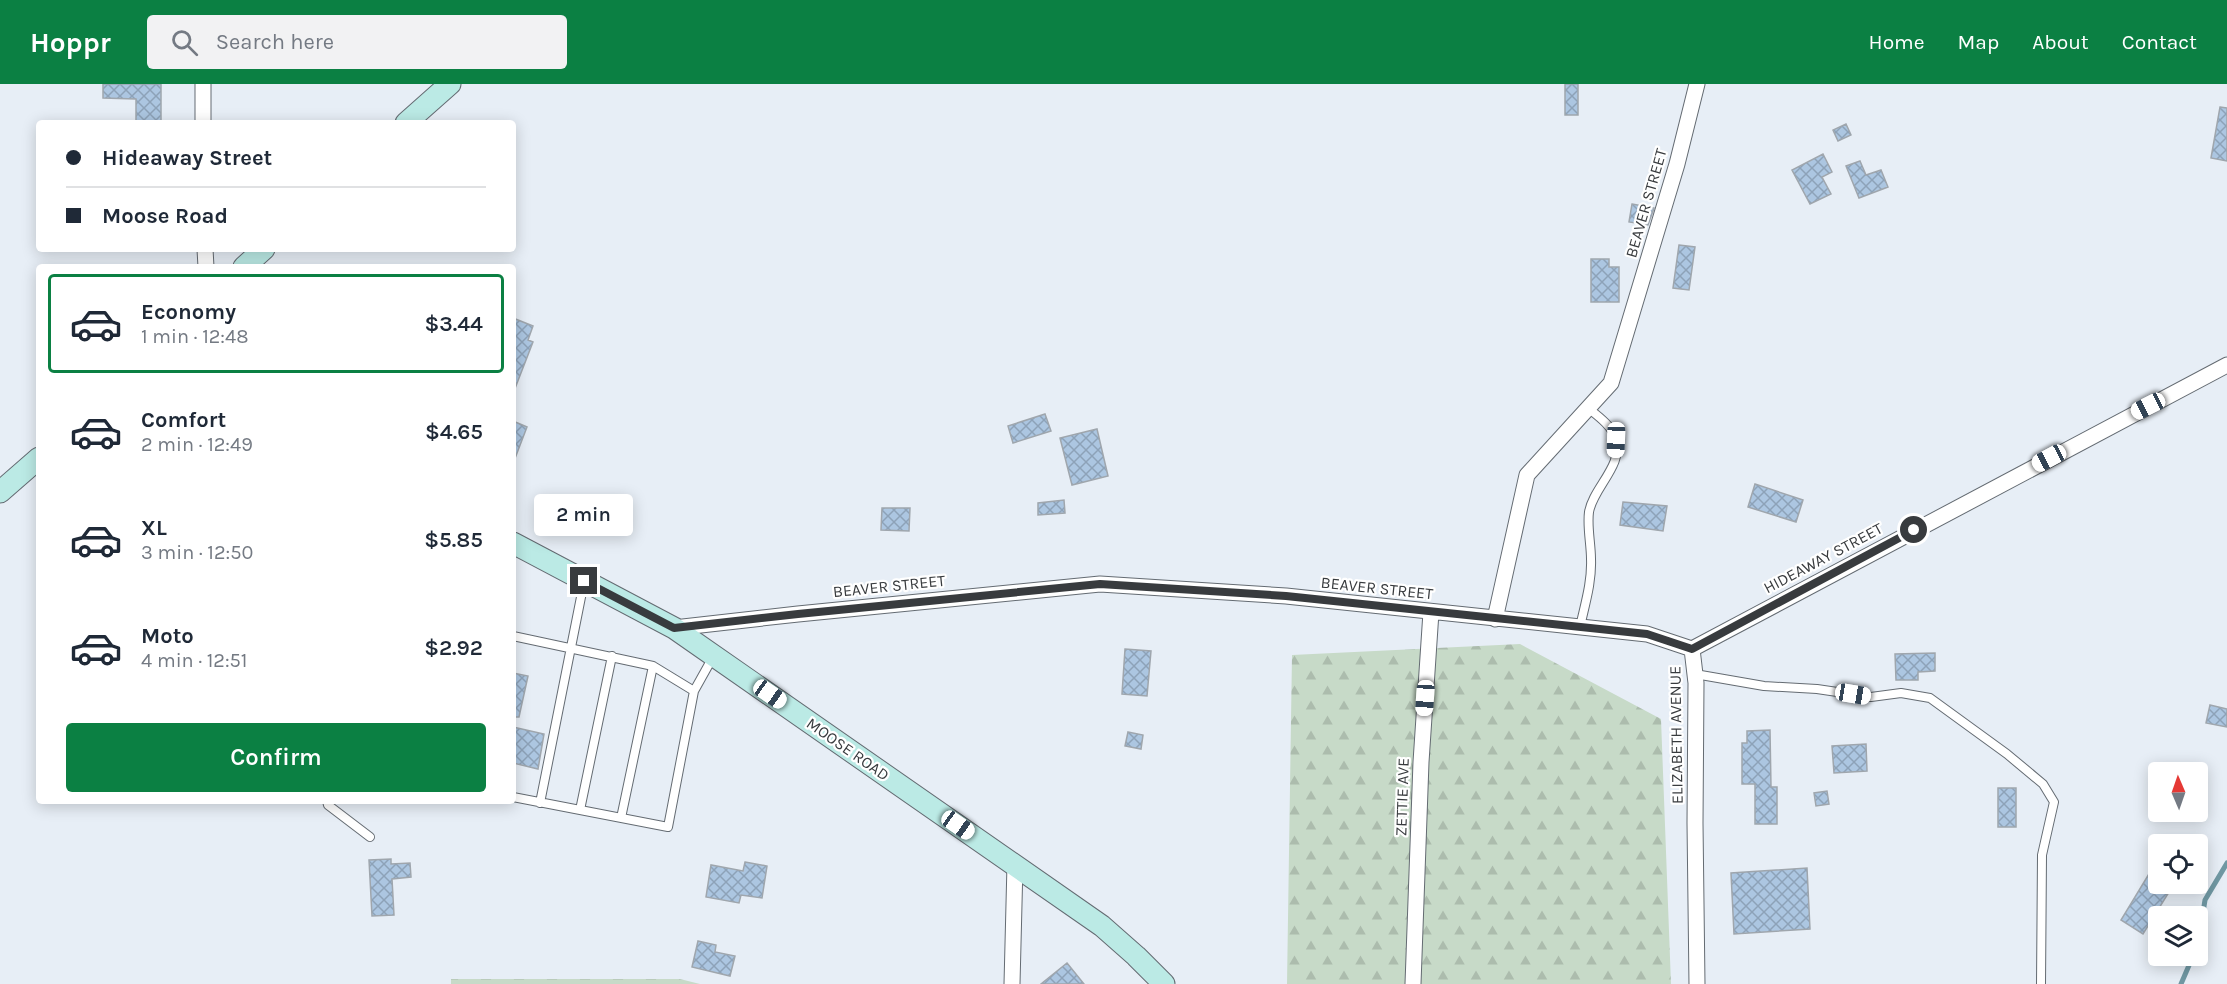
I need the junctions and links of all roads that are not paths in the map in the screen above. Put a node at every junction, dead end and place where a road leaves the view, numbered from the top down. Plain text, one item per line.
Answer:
1 (203, 84) edge
2 (450, 84) edge
3 (1697, 84) edge
4 (203, 120) edge
5 (409, 120) edge
6 (261, 252) edge
7 (247, 264) edge
8 (2227, 365) edge
9 (1588, 408) junction
10 (36, 461) edge
11 (0, 492) edge
12 (516, 545) edge
13 (584, 581) junction
14 (1431, 612) junction
15 (1495, 619) junction
16 (1580, 627) junction
17 (674, 628) junction
18 (516, 637) edge
19 (570, 647) junction
20 (1692, 649) junction
21 (612, 656) junction
22 (714, 656) junction
23 (653, 666) junction
24 (1695, 674) junction
25 (694, 690) junction
26 (516, 798) edge
27 (540, 802) junction
28 (328, 804) edge
29 (580, 810) junction
30 (621, 818) junction
31 (370, 837) dead end
32 (1015, 864) junction
33 (1012, 984) edge
34 (1164, 984) edge
35 (1413, 984) edge
36 (1697, 984) edge
37 (2042, 984) edge

1 - 4 street
2 - 5 street
3 - 9 street, BEAVER STREET
6 - 7 street
8 - 20 street, HIDEAWAY STREET
9 - 15 street, BEAVER STREET
9 - 16 lane
10 - 11 street
12 - 13 street, MOOSE ROAD
13 - 17 street, MOOSE ROAD
13 - 19 lane
14 - 15 street, BEAVER STREET
14 - 17 street, BEAVER STREET
14 - 35 street, ZETTIE AVE
15 - 16 street, ELIZABETH AVENUE
16 - 20 street, ELIZABETH AVENUE
17 - 22 street, MOOSE ROAD
18 - 19 lane
19 - 21 lane
19 - 27 lane
20 - 24 street, ELIZABETH AVENUE
21 - 23 lane
21 - 29 lane
22 - 25 lane
22 - 32 street, MOOSE ROAD
23 - 25 lane
23 - 30 lane
24 - 36 street, ELIZABETH AVENUE
24 - 37 lane
25 - 30 lane
26 - 27 lane
27 - 29 lane
28 - 31 lane
29 - 30 lane
32 - 33 street
32 - 34 street, MOOSE ROAD

